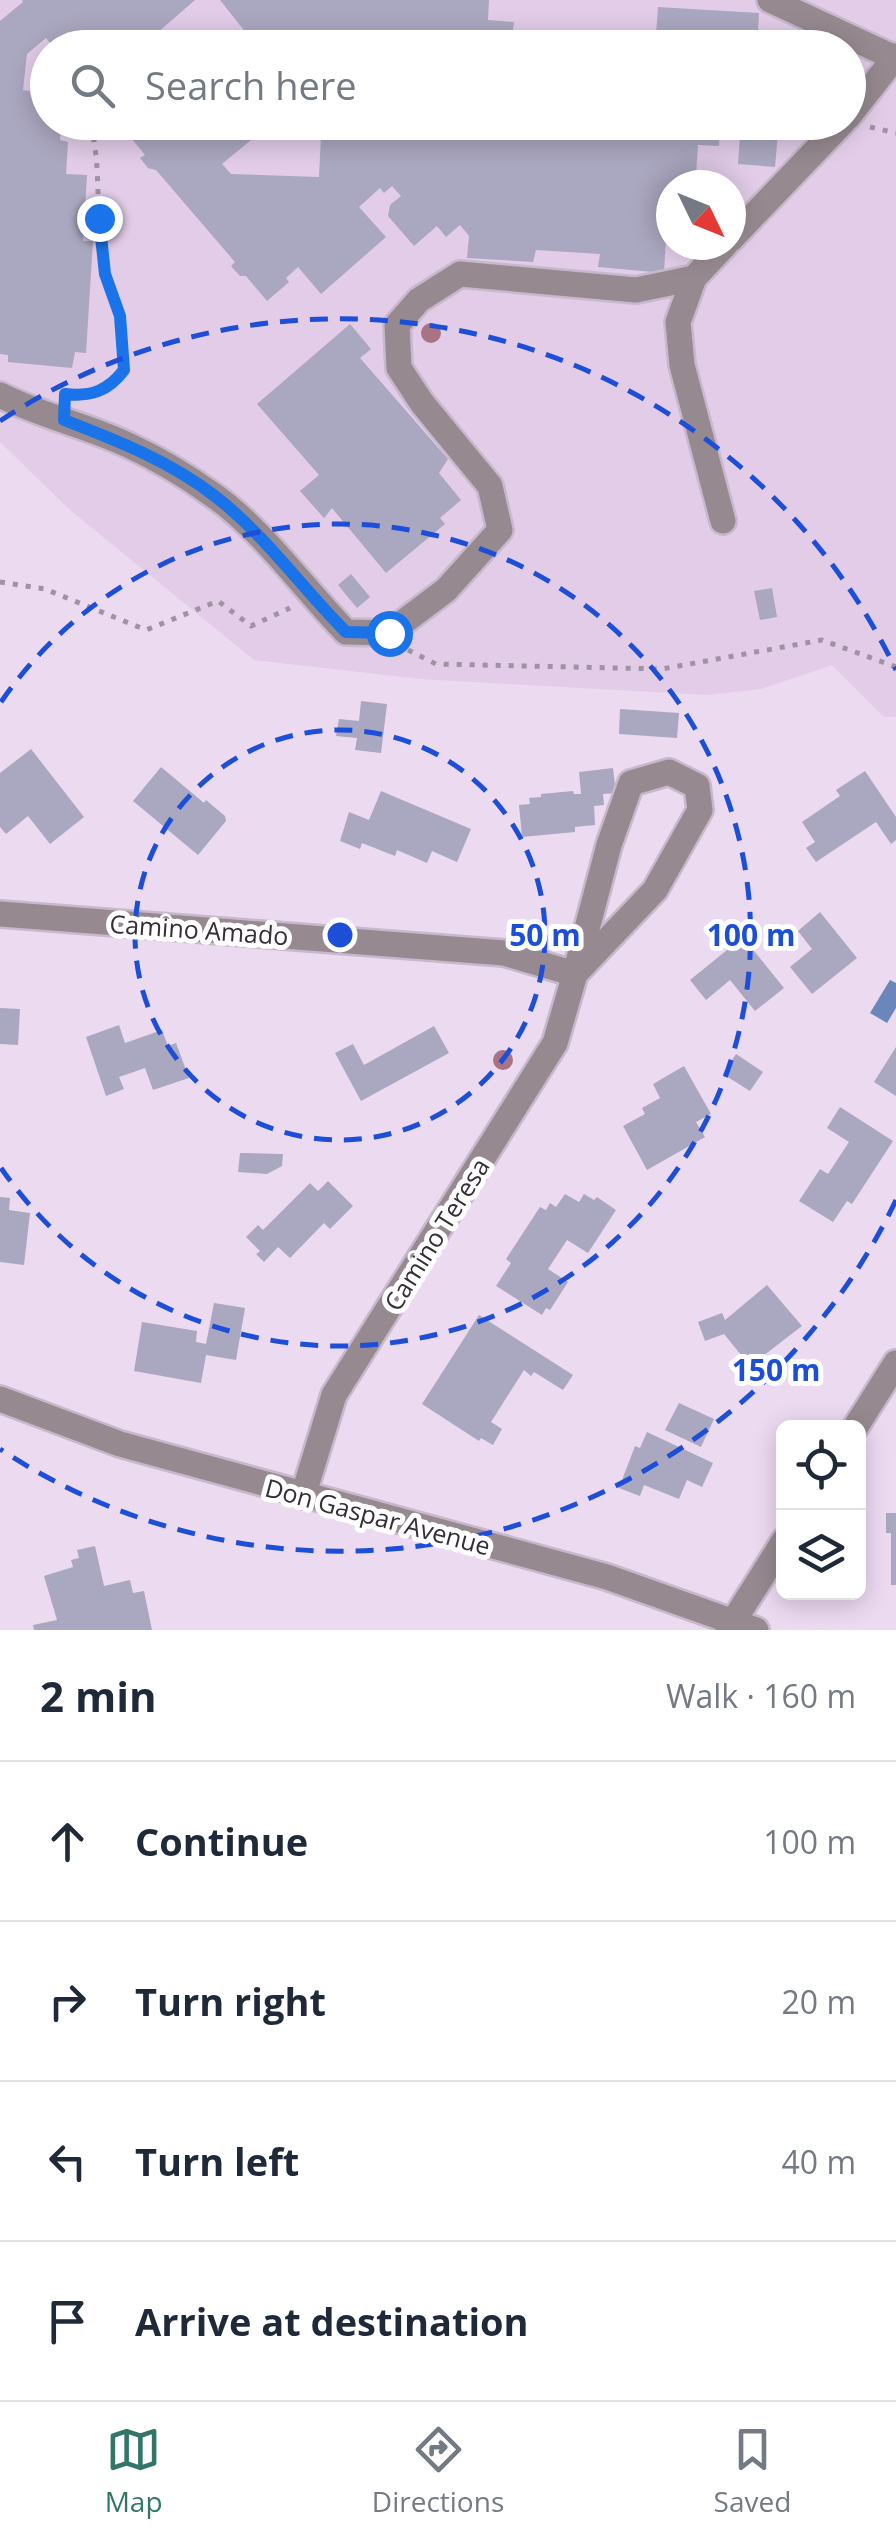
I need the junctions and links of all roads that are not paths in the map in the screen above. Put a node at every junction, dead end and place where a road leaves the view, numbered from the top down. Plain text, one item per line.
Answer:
1 (770, 0) edge
2 (836, 30) edge
3 (866, 43) edge
4 (896, 57) edge
5 (866, 102) edge
6 (834, 140) edge
7 (746, 225) edge
8 (711, 260) edge
9 (694, 278) junction
10 (0, 395) edge
11 (723, 520) dead end
12 (0, 914) edge
13 (574, 974) junction
14 (896, 1362) edge
15 (0, 1399) edge
16 (860, 1420) edge
17 (303, 1496) junction
18 (776, 1556) edge
19 (739, 1627) edge

1 - 2 street
3 - 4 street
4 - 5 street
6 - 7 street
8 - 9 street
9 - 10 street
9 - 11 street
12 - 13 street, Camino Amado
13 - 13 street, Camino Teresa
13 - 17 street, Camino Teresa
14 - 16 street
15 - 17 street, Don Gaspar Avenue
17 - 19 street, Don Gaspar Avenue
18 - 19 street

